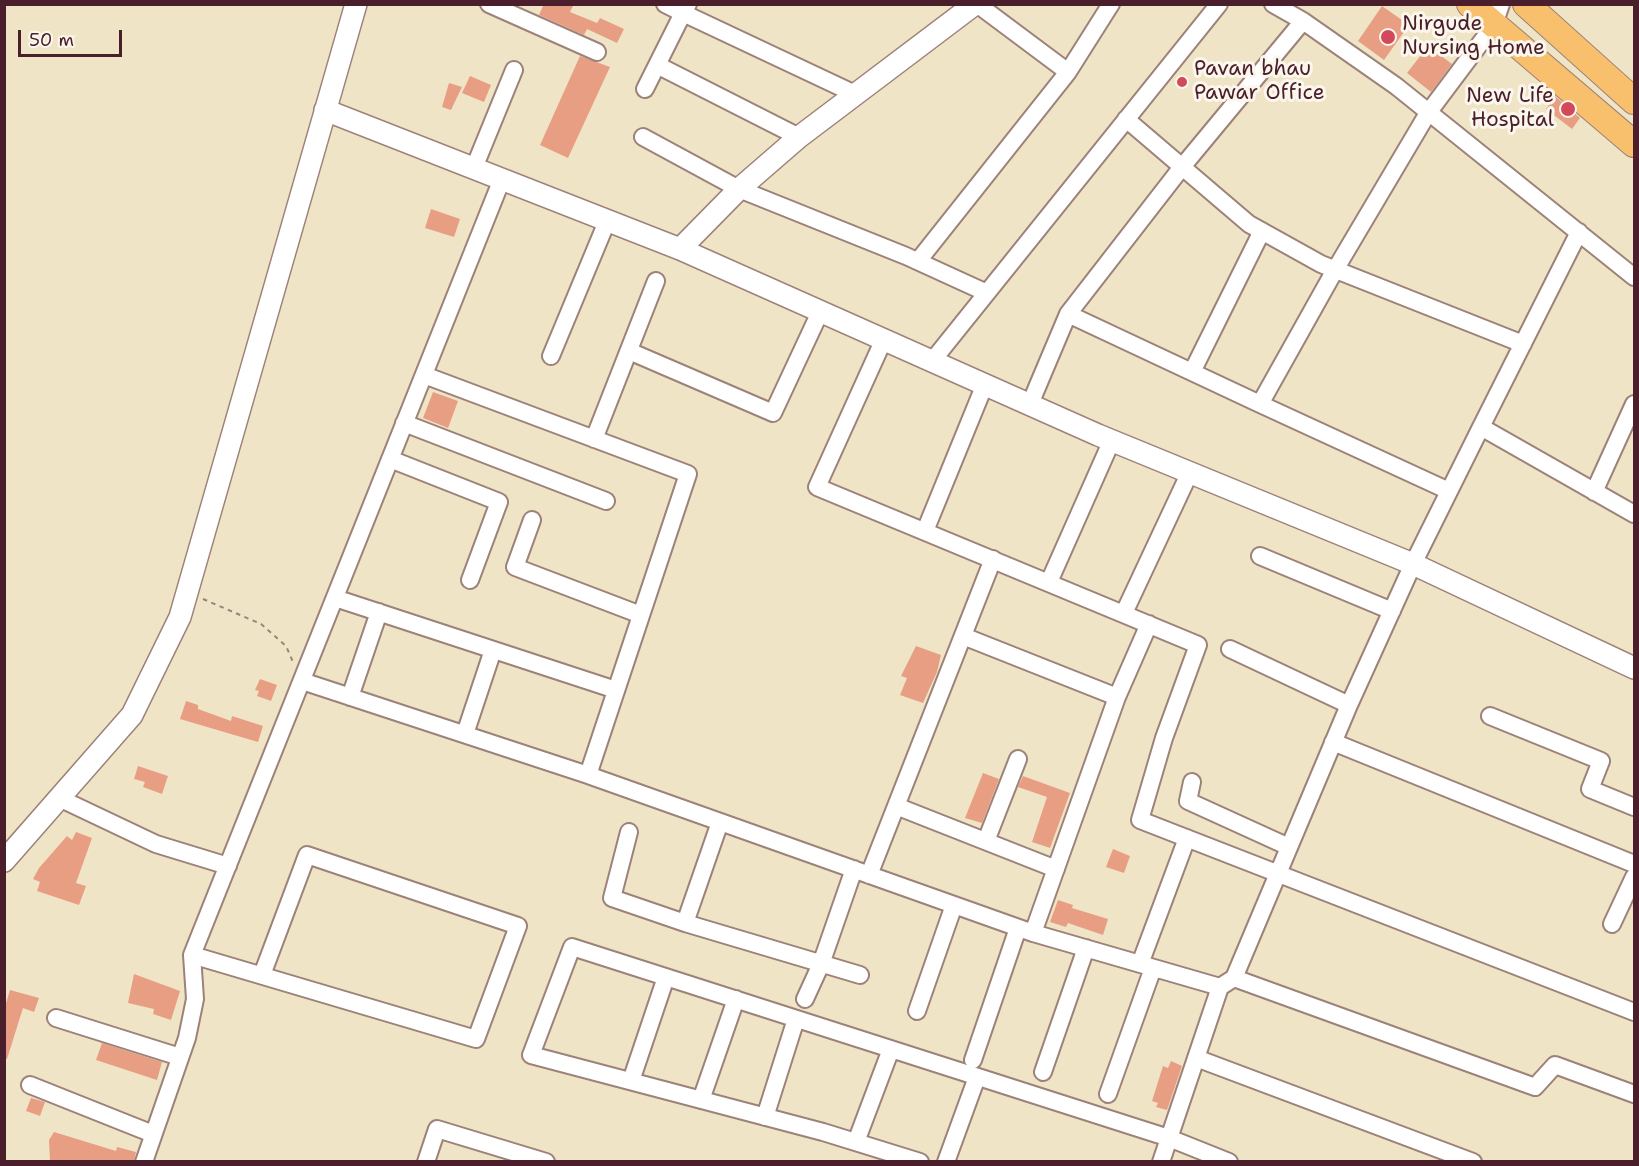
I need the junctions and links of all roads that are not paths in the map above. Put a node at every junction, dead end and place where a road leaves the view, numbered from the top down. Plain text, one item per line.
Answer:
1 (356, 4) edge
2 (489, 4) edge
3 (665, 4) edge
4 (976, 4) edge
5 (1111, 4) edge
6 (1219, 4) edge
7 (1274, 4) edge
8 (1470, 4) edge
9 (1526, 4) edge
10 (686, 9) edge
11 (1498, 15) edge
12 (1303, 21) junction
13 (597, 52) dead end
14 (657, 65) junction
15 (514, 70) dead end
16 (1068, 72) junction
17 (645, 89) dead end
18 (855, 94) junction
19 (1635, 101) edge
20 (325, 110) junction
21 (1428, 113) junction
22 (1126, 119) junction
23 (644, 136) dead end
24 (799, 137) junction
25 (1635, 144) edge
26 (474, 168) junction
27 (1182, 168) junction
28 (502, 178) junction
29 (739, 189) junction
30 (608, 219) junction
31 (1262, 231) junction
32 (1579, 232) junction
33 (680, 249) junction
34 (918, 261) junction
35 (1335, 270) junction
36 (1635, 277) edge
37 (656, 280) dead end
38 (987, 293) junction
39 (821, 310) junction
40 (1068, 314) junction
41 (884, 339) junction
42 (1523, 344) junction
43 (629, 351) junction
44 (551, 356) dead end
45 (933, 360) junction
46 (1192, 372) junction
47 (424, 375) junction
48 (985, 384) junction
49 (1030, 404) junction
50 (1260, 404) junction
51 (1635, 404) edge
52 (404, 423) junction
53 (1481, 427) junction
54 (594, 439) junction
55 (1112, 440) junction
56 (390, 459) junction
57 (1190, 472) junction
58 (1449, 491) junction
59 (1594, 492) junction
60 (606, 501) dead end
61 (1635, 514) edge
62 (532, 520) dead end
63 (925, 531) junction
64 (1260, 556) dead end
65 (993, 560) junction
66 (1413, 564) junction
67 (470, 580) dead end
68 (1049, 582) junction
69 (335, 598) junction
70 (1392, 611) junction
71 (379, 612) junction
72 (1124, 613) junction
73 (641, 615) junction
74 (1149, 624) junction
75 (963, 636) junction
76 (1230, 649) dead end
77 (493, 650) junction
78 (1632, 664) edge
79 (302, 681) junction
80 (616, 690) junction
81 (350, 697) junction
82 (1117, 697) junction
83 (1349, 705) junction
84 (1490, 716) dead end
85 (465, 734) junction
86 (1333, 742) junction
87 (1018, 759) dead end
88 (588, 775) junction
89 (1192, 782) dead end
90 (59, 798) junction
91 (896, 806) junction
92 (1635, 807) edge
93 (720, 822) junction
94 (629, 832) dead end
95 (1187, 838) junction
96 (986, 841) junction
97 (1289, 847) junction
98 (4, 861) edge
99 (1635, 864) edge
100 (228, 866) junction
101 (1056, 869) junction
102 (862, 872) junction
103 (1278, 873) junction
104 (1635, 877) edge
105 (954, 905) junction
106 (685, 923) junction
107 (1612, 924) dead end
108 (1025, 930) junction
109 (1086, 948) junction
110 (192, 955) junction
111 (821, 964) junction
112 (1147, 966) junction
113 (262, 975) junction
114 (860, 975) dead end
115 (666, 977) junction
116 (1227, 983) junction
117 (735, 999) junction
118 (805, 999) dead end
119 (917, 1011) dead end
120 (1635, 1012) edge
121 (56, 1018) dead end
122 (796, 1019) junction
123 (891, 1049) junction
124 (180, 1057) junction
125 (1196, 1058) junction
126 (973, 1060) dead end
127 (1043, 1072) dead end
128 (977, 1077) junction
129 (631, 1081) junction
130 (30, 1085) dead end
131 (1108, 1094) dead end
132 (1635, 1094) edge
133 (701, 1100) junction
134 (765, 1117) junction
135 (153, 1134) junction
136 (1168, 1138) junction
137 (856, 1142) junction
138 (144, 1161) edge
139 (426, 1161) edge
140 (546, 1161) edge
141 (920, 1161) edge
142 (946, 1161) edge
143 (1161, 1161) edge
144 (1228, 1161) edge
145 (1473, 1161) edge

1 - 20 street
2 - 13 street
3 - 10 street
4 - 16 street
4 - 18 street
5 - 16 street
6 - 22 street
7 - 12 street
8 - 11 main road
9 - 19 main road
10 - 14 street
10 - 18 street
11 - 21 street
11 - 25 main road
12 - 21 street
12 - 27 street
14 - 17 street
14 - 24 street
15 - 26 street
16 - 34 street
18 - 24 street
20 - 26 street
20 - 90 street
21 - 32 street
21 - 35 street
22 - 27 street
22 - 38 street
23 - 29 street
24 - 29 street
26 - 28 street
27 - 31 street
27 - 40 street
28 - 30 street
28 - 47 street
29 - 33 street
29 - 34 street
30 - 33 street
30 - 44 street
31 - 35 street
31 - 46 street
32 - 36 street
32 - 42 street
33 - 39 street
34 - 38 street
35 - 42 street
35 - 50 street
37 - 43 street
38 - 45 street
39 - 41 street
39 - 43 street
40 - 46 street
40 - 49 street
41 - 45 street
41 - 63 street
42 - 53 street
43 - 54 street
45 - 48 street
46 - 50 street
47 - 52 street
47 - 54 street
48 - 49 street
48 - 63 street
49 - 55 street
50 - 58 street
51 - 59 street
52 - 56 street
52 - 60 street
53 - 58 street
53 - 59 street
54 - 73 street
55 - 57 street
55 - 68 street
56 - 67 street
56 - 69 street
57 - 66 street
57 - 72 street
58 - 66 street
59 - 61 street
62 - 73 street
63 - 65 street
64 - 70 street
65 - 68 street
65 - 75 street
66 - 70 street
66 - 78 street
68 - 72 street
69 - 71 street
69 - 79 street
70 - 83 street
71 - 77 street
71 - 81 street
72 - 74 street
73 - 80 street
74 - 82 street
74 - 95 street
75 - 82 street
75 - 91 street
76 - 83 street
77 - 80 street
77 - 85 street
79 - 81 street
79 - 100 street
80 - 88 street
81 - 85 street
82 - 101 street
83 - 86 street
84 - 92 street
85 - 88 street
86 - 97 street
86 - 99 street
87 - 96 street
88 - 93 street
89 - 97 street
90 - 98 street
90 - 100 street
91 - 96 street
91 - 102 street
93 - 102 street
93 - 106 street
94 - 106 street
95 - 103 street
95 - 112 street
96 - 101 street
97 - 103 street
100 - 110 street
101 - 108 street
102 - 105 street
102 - 111 street
103 - 116 street
103 - 120 street
104 - 107 street
105 - 108 street
105 - 119 street
106 - 111 street
108 - 109 street
108 - 126 street
109 - 112 street
109 - 127 street
110 - 113 street
110 - 124 street
111 - 114 street
111 - 118 street
112 - 116 street
112 - 131 street
113 - 113 street
115 - 117 street
115 - 129 street
115 - 129 street
116 - 125 street
116 - 132 street
117 - 122 street
117 - 133 street
121 - 124 street
122 - 123 street
122 - 134 street
123 - 128 street
123 - 137 street
124 - 135 street
125 - 136 street
125 - 145 street
128 - 136 street
128 - 142 street
129 - 133 street
130 - 135 street
133 - 134 street
134 - 137 street
135 - 138 street
136 - 143 street
136 - 144 street
137 - 141 street
139 - 140 street

